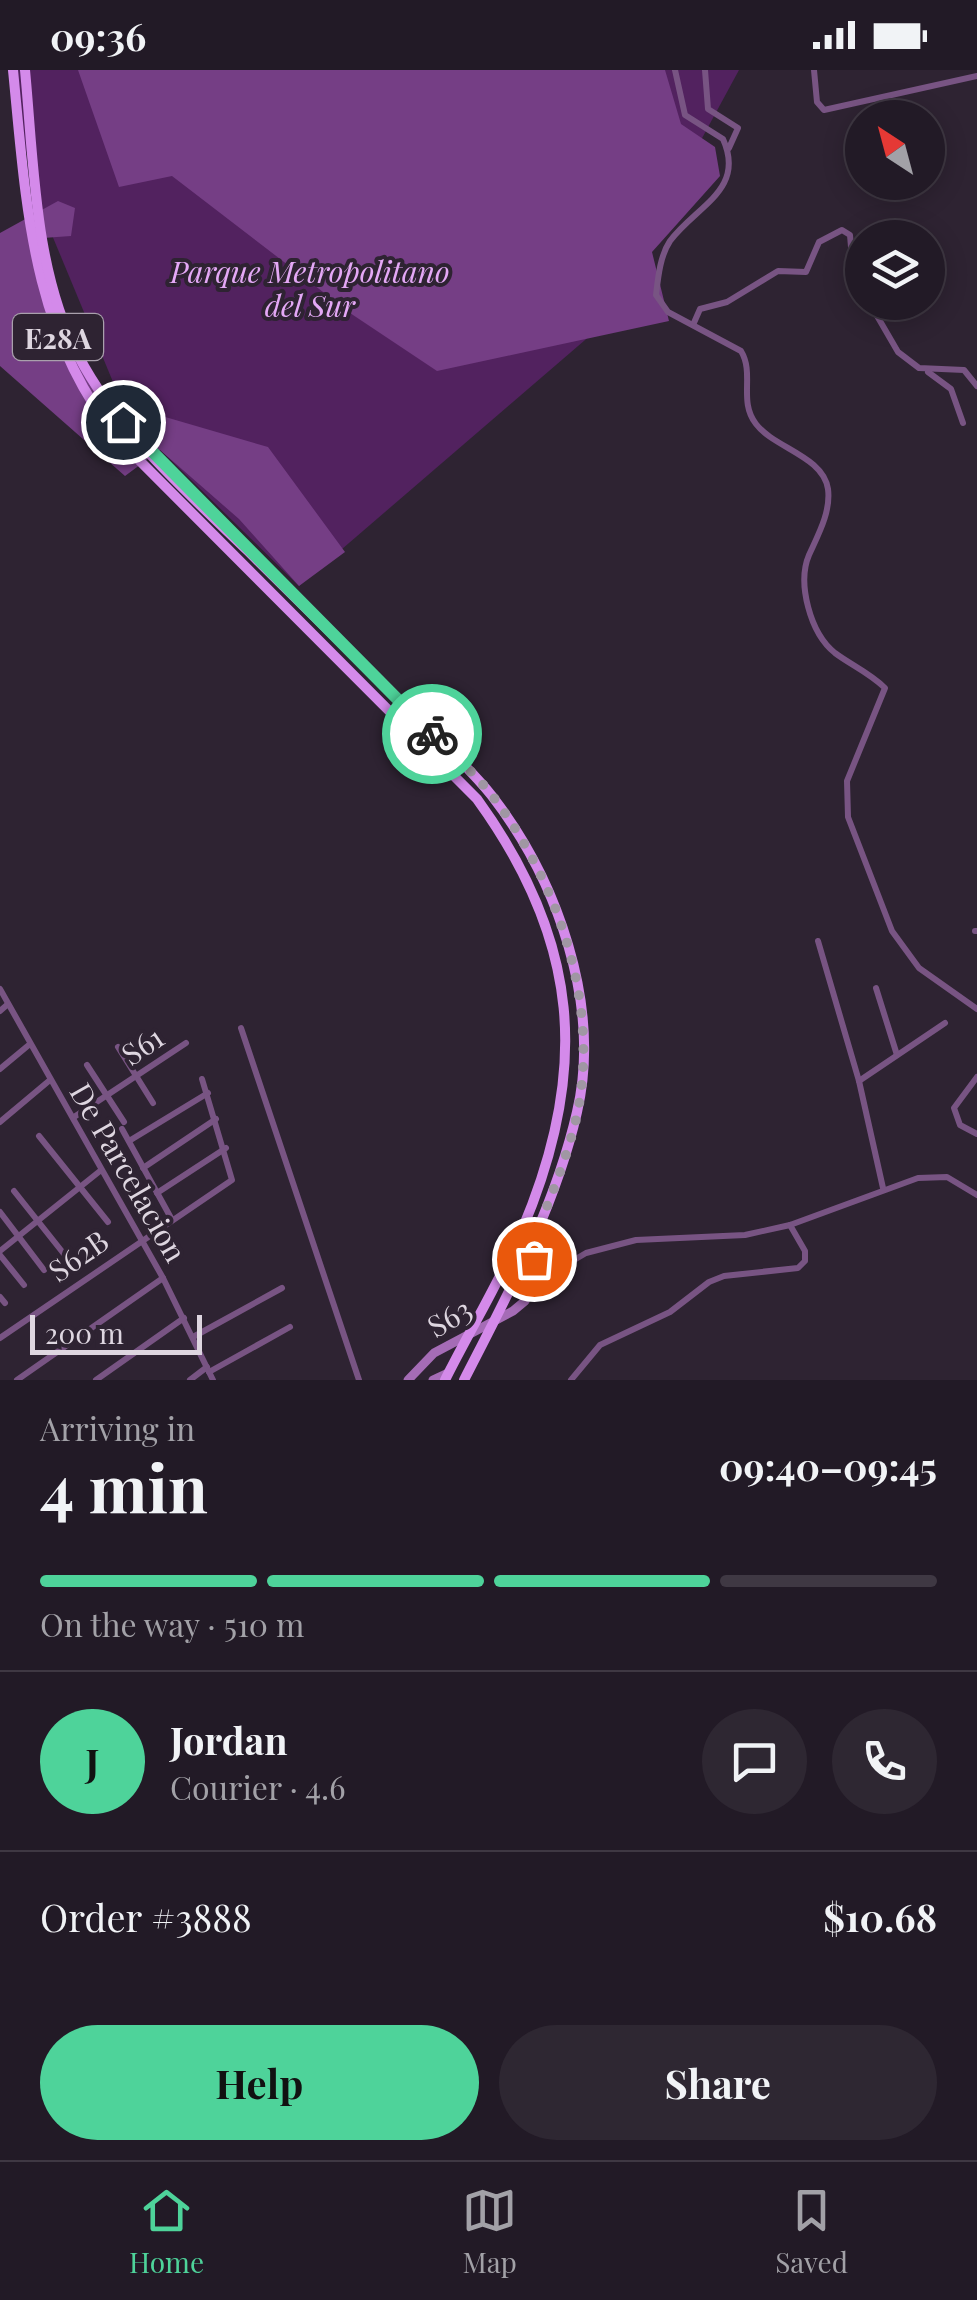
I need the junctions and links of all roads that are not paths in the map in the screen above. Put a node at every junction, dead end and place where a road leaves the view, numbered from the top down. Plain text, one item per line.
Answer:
1 (12, 70) edge
2 (25, 70) edge
3 (675, 70) edge
4 (704, 70) edge
5 (814, 70) edge
6 (977, 76) edge
7 (729, 152) junction
8 (845, 232) edge
9 (879, 320) edge
10 (694, 325) junction
11 (927, 371) junction
12 (977, 386) edge
13 (963, 424) dead end
14 (321, 632) junction
15 (818, 941) dead end
16 (876, 988) dead end
17 (0, 989) edge
18 (8, 1004) junction
19 (977, 1009) edge
20 (0, 1011) edge
21 (944, 1023) dead end
22 (241, 1028) dead end
23 (186, 1043) dead end
24 (30, 1044) junction
25 (118, 1047) dead end
26 (897, 1055) junction
27 (87, 1065) dead end
28 (0, 1069) edge
29 (136, 1076) junction
30 (977, 1077) edge
31 (202, 1079) dead end
32 (50, 1080) junction
33 (858, 1080) junction
34 (208, 1092) junction
35 (107, 1096) junction
36 (153, 1103) dead end
37 (74, 1117) junction
38 (216, 1119) junction
39 (0, 1122) edge
40 (977, 1134) edge
41 (39, 1136) dead end
42 (128, 1141) junction
43 (226, 1148) junction
44 (143, 1168) junction
45 (100, 1171) junction
46 (79, 1188) junction
47 (883, 1188) junction
48 (14, 1190) dead end
49 (157, 1193) junction
50 (977, 1196) edge
51 (0, 1212) edge
52 (171, 1218) junction
53 (38, 1221) junction
54 (108, 1222) dead end
55 (790, 1225) junction
56 (19, 1236) junction
57 (140, 1239) junction
58 (0, 1253) edge
59 (64, 1254) dead end
60 (528, 1254) junction
61 (44, 1270) dead end
62 (163, 1278) junction
63 (538, 1282) junction
64 (24, 1285) dead end
65 (282, 1288) dead end
66 (184, 1318) junction
67 (290, 1328) dead end
68 (193, 1337) junction
69 (0, 1338) edge
70 (210, 1373) edge
71 (447, 1377) edge
72 (17, 1380) edge
73 (96, 1380) edge
74 (190, 1380) edge
75 (359, 1380) edge
76 (408, 1380) edge
77 (433, 1380) edge
78 (464, 1380) edge
79 (571, 1380) edge

1 - 14 highway, E28A
2 - 14 highway, E28A
3 - 7 street
4 - 7 street
5 - 6 street
7 - 10 street
8 - 10 street
9 - 11 street
10 - 19 street
11 - 12 street
11 - 13 street
14 - 60 highway, E28A
14 - 71 highway, E28A
15 - 33 street
16 - 26 street
17 - 18 street, De Parcelacion
18 - 20 street
18 - 24 street, De Parcelacion
21 - 26 street
22 - 75 street
23 - 29 street, S61
24 - 28 street
24 - 32 street, De Parcelacion
25 - 29 street
26 - 33 street
27 - 35 street
29 - 35 street, S61
29 - 36 street
30 - 40 street
31 - 34 street
32 - 37 street, De Parcelacion
32 - 39 street
33 - 47 street
34 - 38 street
34 - 42 street
35 - 37 street, S61
35 - 42 street
37 - 45 street, De Parcelacion
38 - 43 street
38 - 44 street
41 - 46 street
42 - 44 street
43 - 49 street
43 - 52 street, S62B
44 - 49 street
45 - 46 street
45 - 57 street, De Parcelacion
46 - 53 street
46 - 54 street
47 - 50 street
47 - 55 street
48 - 53 street
49 - 52 street
51 - 56 street
52 - 57 street, S62B
53 - 56 street
53 - 59 street
55 - 63 street
55 - 79 street
56 - 58 street
56 - 61 street
57 - 62 street, De Parcelacion
57 - 69 street, S62B
58 - 64 street
60 - 63 main road
60 - 78 highway, E28A
62 - 66 street, De Parcelacion
62 - 72 street
63 - 76 main road, S63
65 - 68 street
66 - 68 street, De Parcelacion
66 - 73 street
67 - 70 street
68 - 70 street, De Parcelacion
70 - 74 street
71 - 77 main road, S63

